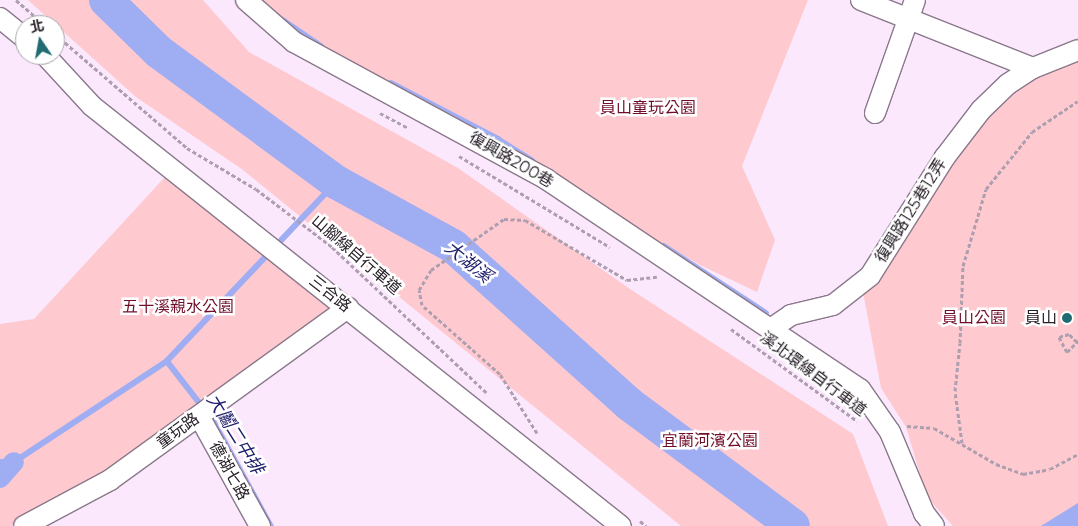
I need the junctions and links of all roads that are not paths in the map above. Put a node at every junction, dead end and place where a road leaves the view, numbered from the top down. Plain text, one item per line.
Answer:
1 (246, 0) edge
2 (861, 0) edge
3 (915, 0) edge
4 (0, 18) edge
5 (908, 19) junction
6 (15, 30) edge
7 (1078, 50) edge
8 (54, 65) edge
9 (1033, 68) junction
10 (875, 114) dead end
11 (348, 308) junction
12 (772, 328) junction
13 (199, 416) junction
14 (24, 526) edge
15 (260, 526) edge
16 (622, 526) edge
17 (934, 526) edge

1 - 12 street, 復興路200巷
2 - 5 street
3 - 5 street
4 - 6 street
5 - 9 street
5 - 10 street
7 - 9 street, 復興路125巷12弄
8 - 11 street, 三合路
9 - 12 street, 復興路125巷12弄
11 - 13 street, 童玩路
11 - 16 street, 三合路
12 - 17 street, 復興路200巷
13 - 14 street, 童玩路
13 - 15 street, 德湖七路

